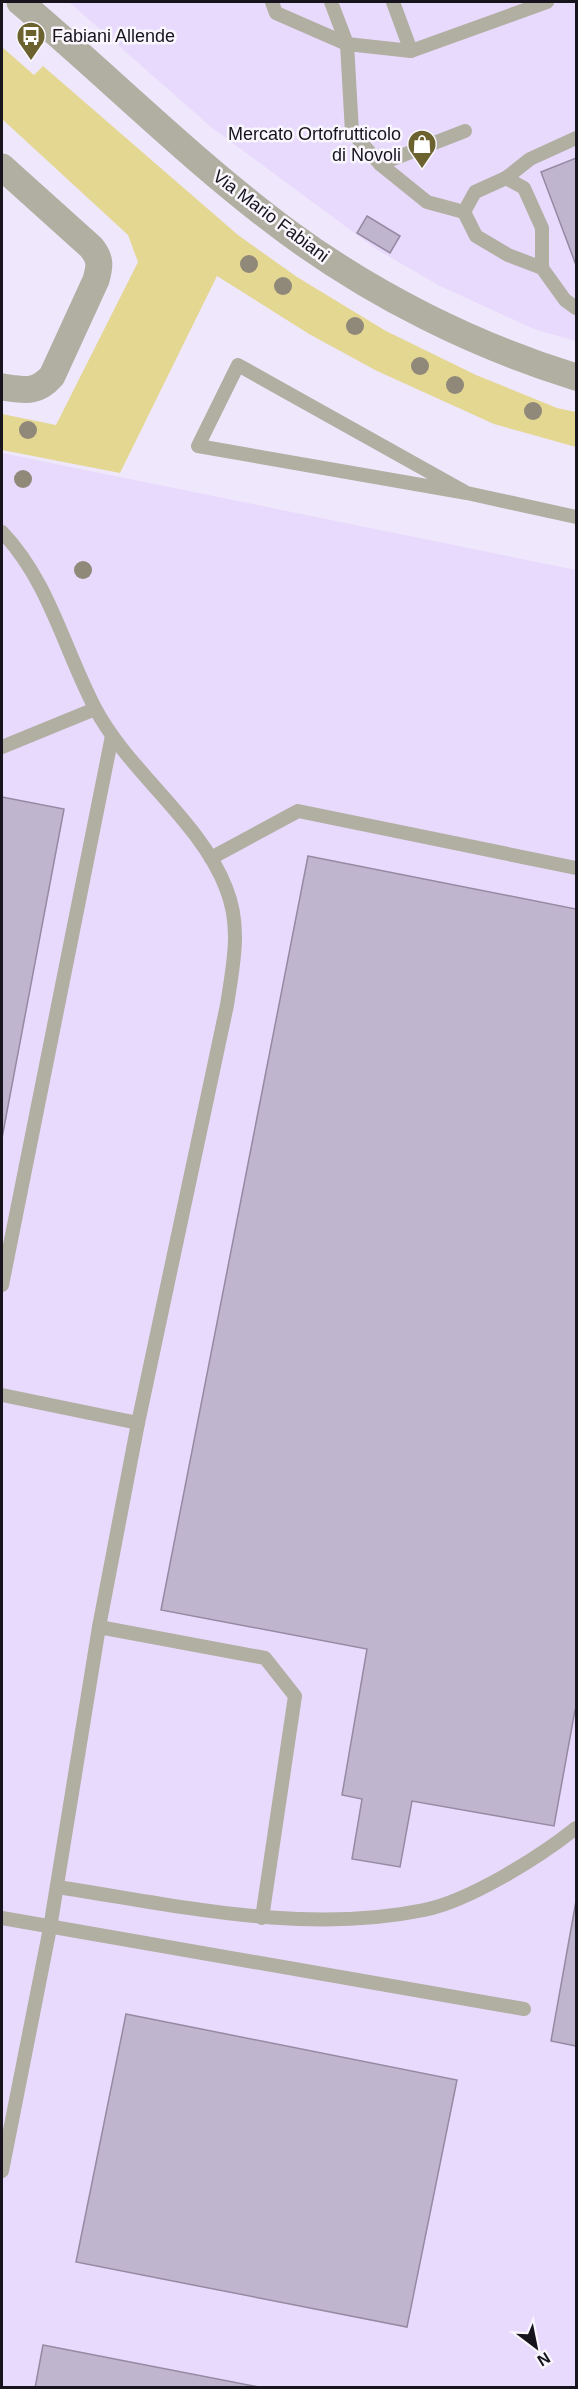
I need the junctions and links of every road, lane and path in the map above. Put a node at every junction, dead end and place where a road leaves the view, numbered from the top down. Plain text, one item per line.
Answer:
1 (20, 2) edge
2 (272, 2) edge
3 (331, 2) edge
4 (393, 2) edge
5 (547, 2) edge
6 (346, 44) junction
7 (411, 51) junction
8 (465, 131) dead end
9 (576, 138) edge
10 (380, 164) junction
11 (2, 167) edge
12 (506, 178) junction
13 (464, 212) junction
14 (542, 268) junction
15 (576, 308) edge
16 (568, 374) edge
17 (2, 387) edge
18 (466, 493) junction
19 (576, 518) edge
20 (2, 532) edge
21 (95, 709) junction
22 (112, 736) junction
23 (2, 747) edge
24 (210, 858) junction
25 (576, 868) edge
26 (2, 1285) edge
27 (2, 1395) edge
28 (138, 1423) junction
29 (99, 1627) junction
30 (576, 1828) edge
31 (57, 1887) junction
32 (2, 1918) edge
33 (262, 1918) junction
34 (50, 1928) junction
35 (524, 2009) dead end
36 (2, 2171) edge

1 - 16 street, Via Mario Fabiani
2 - 6 lane
3 - 6 lane
4 - 7 lane
5 - 7 lane
6 - 7 lane
6 - 10 lane
8 - 10 lane
9 - 12 lane
10 - 13 lane
11 - 17 street
12 - 13 lane
12 - 14 lane
13 - 14 lane
14 - 15 lane
18 - 18 lane
18 - 19 lane
20 - 21 lane
21 - 22 lane
21 - 23 lane
22 - 24 lane
22 - 26 lane
24 - 25 lane
24 - 28 lane
27 - 28 lane
28 - 29 lane
29 - 31 lane
29 - 33 lane
30 - 33 lane
31 - 33 lane
31 - 34 lane
32 - 34 lane
34 - 35 lane
34 - 36 lane

